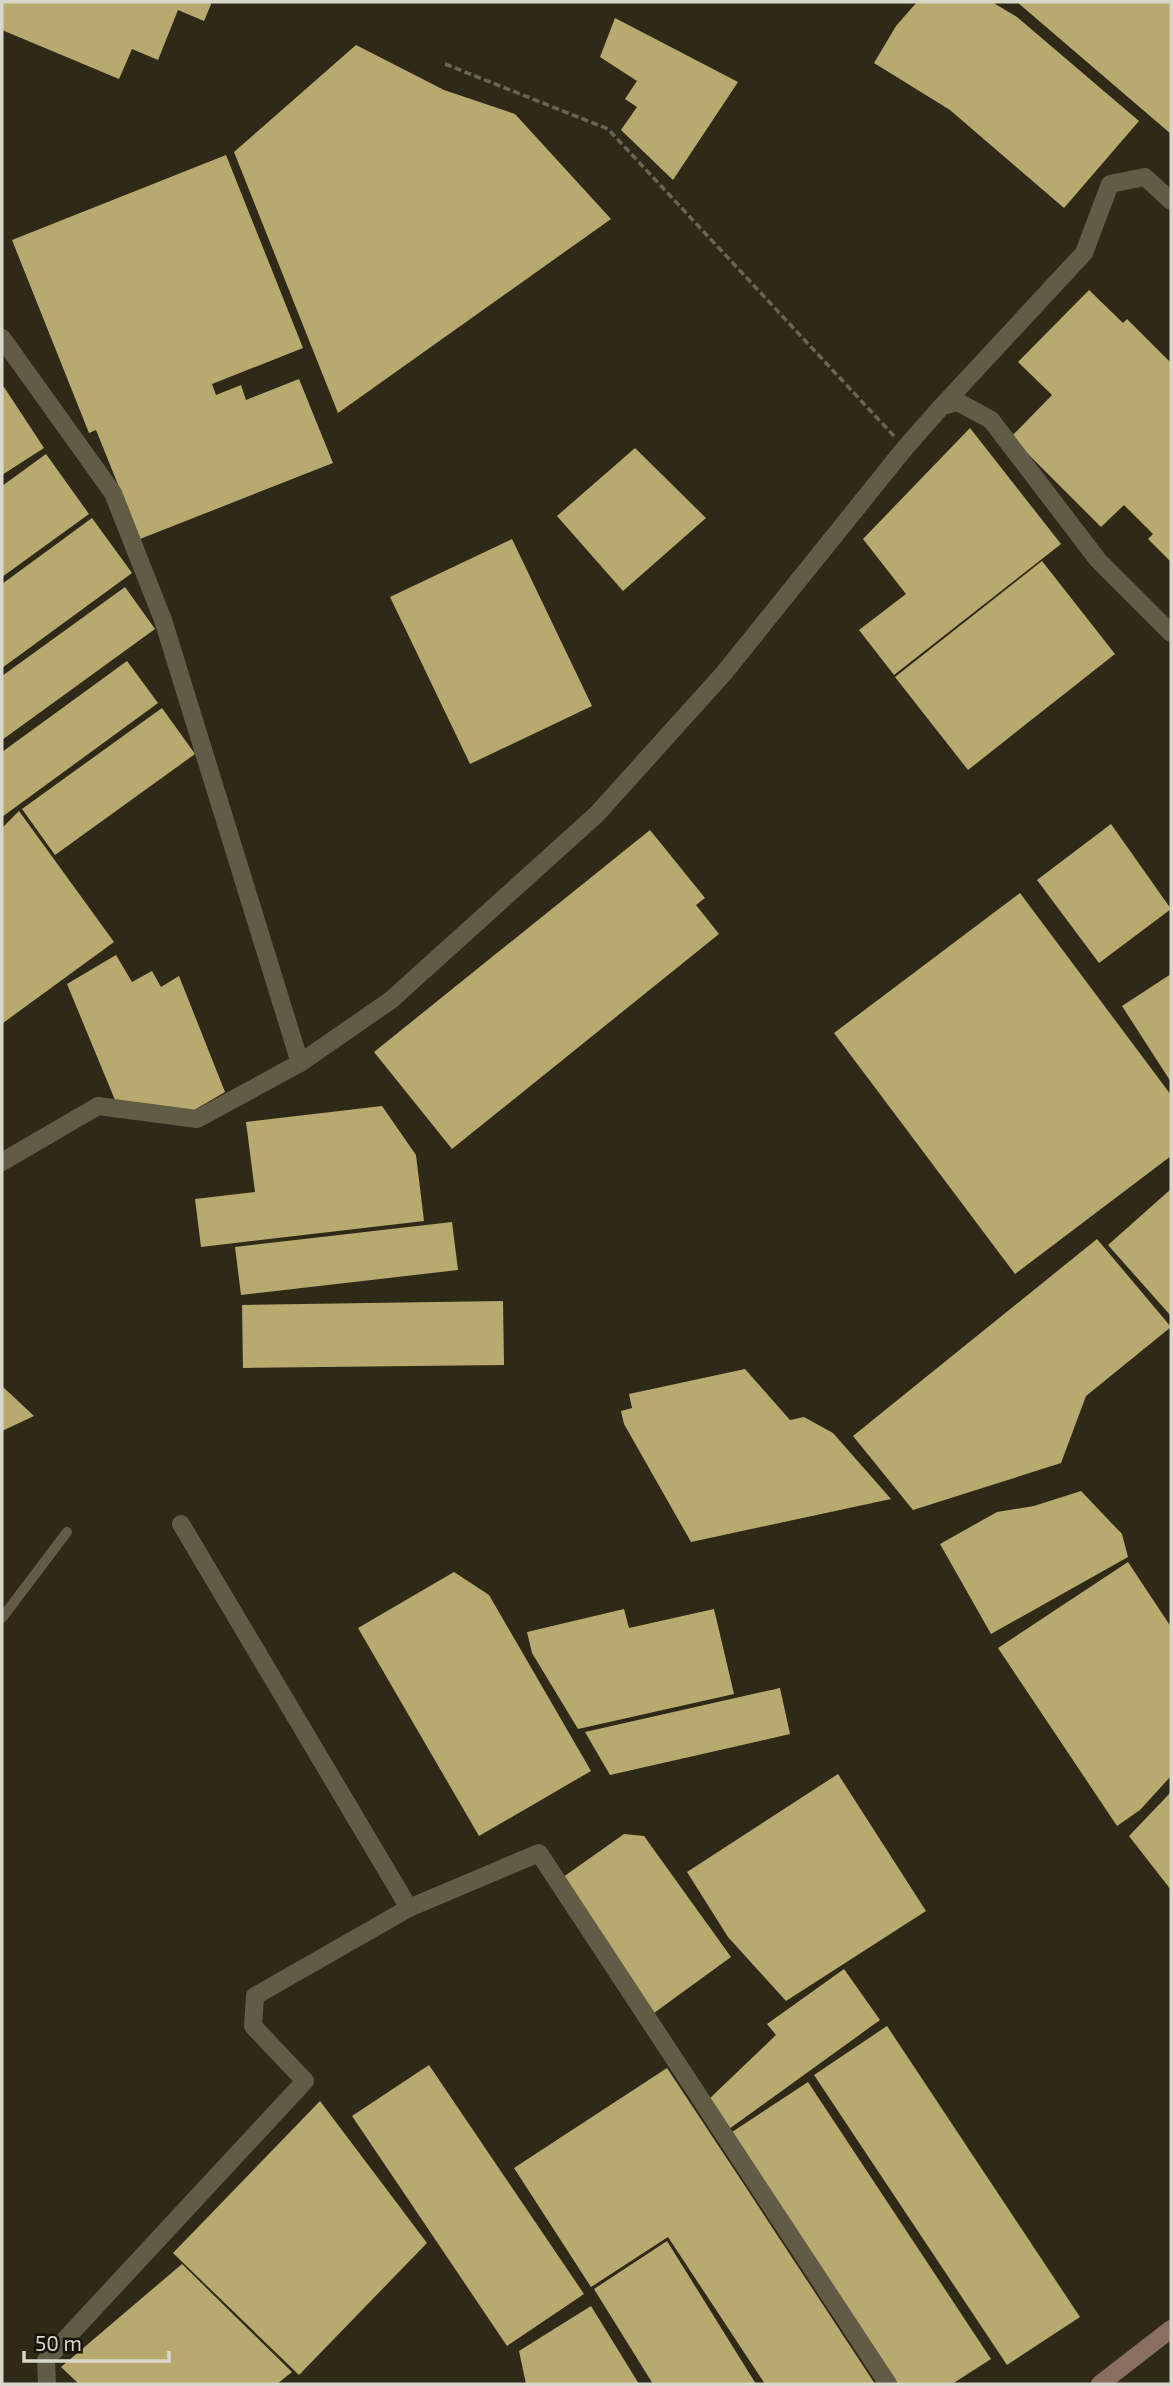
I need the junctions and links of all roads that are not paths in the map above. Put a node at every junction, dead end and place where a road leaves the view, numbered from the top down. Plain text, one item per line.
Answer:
1 (1171, 201) edge
2 (2, 338) edge
3 (942, 406) junction
4 (1171, 633) edge
5 (300, 1063) junction
6 (2, 1162) edge
7 (181, 1524) dead end
8 (67, 1532) dead end
9 (2, 1618) edge
10 (410, 1908) junction
11 (1171, 2329) edge
12 (47, 2384) edge
13 (888, 2384) edge
14 (1100, 2384) edge

1 - 3 street
2 - 5 street
3 - 4 street
3 - 5 street
5 - 6 street
7 - 10 street
8 - 9 lane
10 - 12 street
10 - 13 street
11 - 14 street

